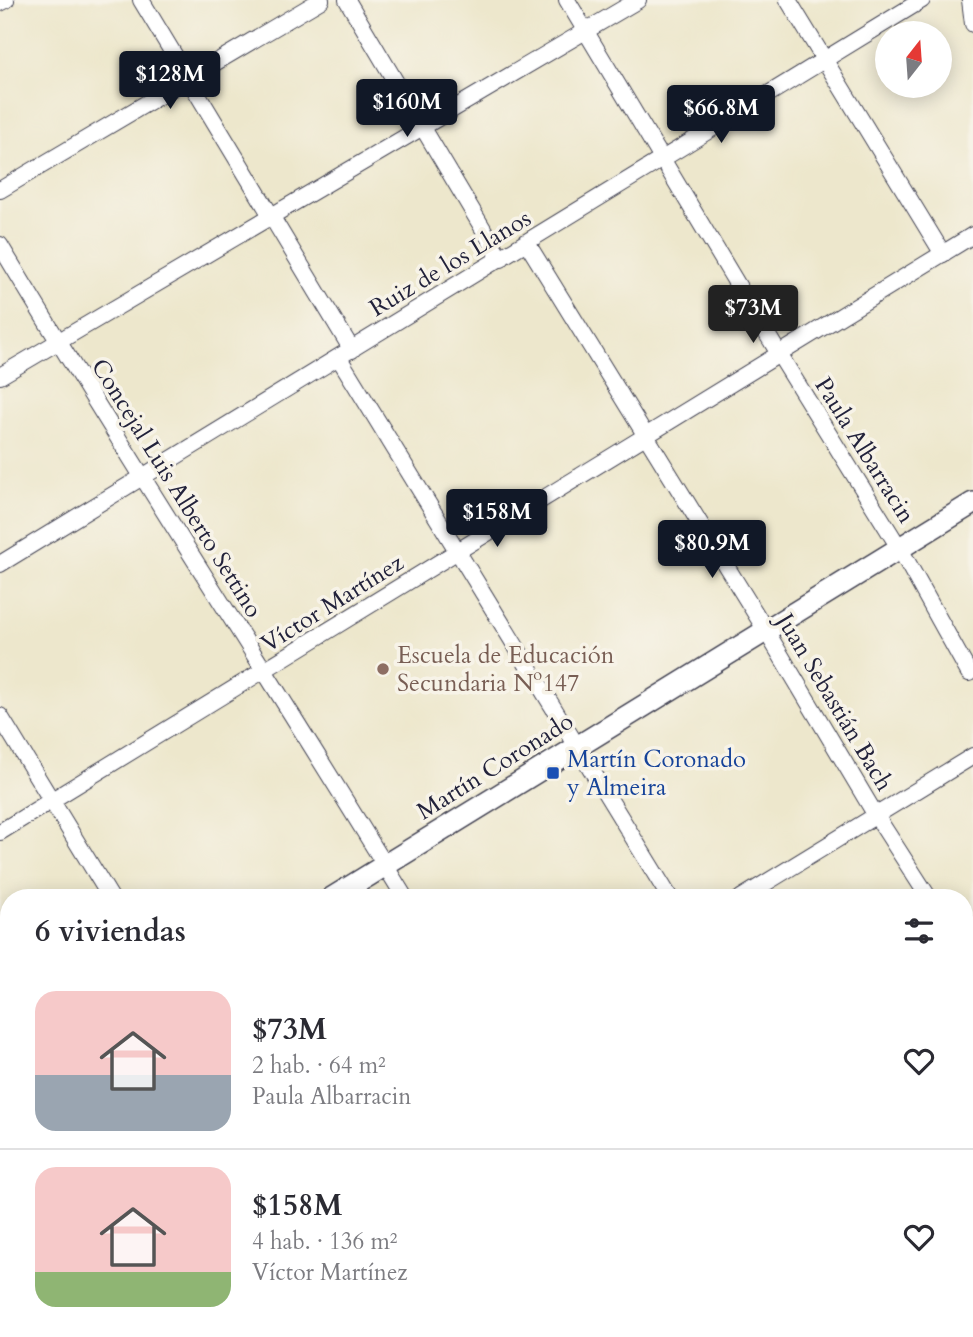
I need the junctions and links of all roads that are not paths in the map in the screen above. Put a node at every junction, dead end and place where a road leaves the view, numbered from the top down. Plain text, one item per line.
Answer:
1 (6, 0) edge
2 (141, 0) edge
3 (320, 0) edge
4 (347, 0) edge
5 (567, 0) edge
6 (638, 0) edge
7 (788, 0) edge
8 (922, 0) edge
9 (970, 0) edge
10 (0, 3) edge
11 (973, 24) edge
12 (586, 31) junction
13 (824, 61) junction
14 (188, 79) junction
15 (421, 127) junction
16 (662, 160) junction
17 (0, 190) edge
18 (270, 215) junction
19 (973, 235) edge
20 (527, 243) junction
21 (0, 245) edge
22 (943, 254) junction
23 (501, 259) junction
24 (58, 343) junction
25 (346, 354) junction
26 (779, 354) junction
27 (0, 376) edge
28 (644, 436) junction
29 (142, 478) junction
30 (973, 503) edge
31 (900, 549) junction
32 (458, 552) junction
33 (0, 564) edge
34 (765, 629) junction
35 (265, 670) junction
36 (969, 673) dead end
37 (0, 716) edge
38 (577, 747) junction
39 (973, 756) edge
40 (51, 799) junction
41 (875, 814) junction
42 (0, 832) edge
43 (385, 865) junction
44 (106, 889) edge
45 (346, 889) edge
46 (400, 889) edge
47 (664, 889) edge
48 (755, 889) edge
49 (923, 889) edge

1 - 10 street
2 - 14 street
3 - 14 street
4 - 15 street
5 - 12 street, Paula Albarracin
6 - 12 street
7 - 13 street
8 - 13 street, Ruiz de los Llanos
9 - 11 street
12 - 15 street
12 - 16 street, Paula Albarracin
13 - 16 street, Ruiz de los Llanos
13 - 22 street
14 - 17 street
14 - 18 street
15 - 18 street
15 - 23 street
16 - 20 street, Ruiz de los Llanos
16 - 26 street, Paula Albarracin
18 - 24 street
18 - 25 street
19 - 22 street, Víctor Martínez
20 - 23 street, Ruiz de los Llanos
20 - 28 street, Juan Sebastián Bach
21 - 24 street, Concejal Luis Alberto Settino
22 - 26 street, Víctor Martínez
23 - 25 street, Ruiz de los Llanos
24 - 27 street
24 - 29 street, Concejal Luis Alberto Settino
25 - 29 street, Ruiz de los Llanos
25 - 32 street
26 - 28 street, Víctor Martínez
26 - 31 street, Paula Albarracin
28 - 32 street, Víctor Martínez
28 - 34 street, Juan Sebastián Bach
29 - 33 street, Ruiz de los Llanos
29 - 35 street, Concejal Luis Alberto Settino
30 - 31 street, Martín Coronado
31 - 34 street, Martín Coronado
31 - 36 street, Paula Albarracin
32 - 35 street, Víctor Martínez
32 - 38 street
34 - 38 street, Martín Coronado
34 - 41 street, Juan Sebastián Bach
35 - 40 street, Víctor Martínez
35 - 43 street, Concejal Luis Alberto Settino
37 - 40 street
38 - 43 street, Martín Coronado
38 - 47 street
39 - 41 street
40 - 42 street, Víctor Martínez
40 - 44 street
41 - 48 street
41 - 49 street, Juan Sebastián Bach
43 - 45 street, Martín Coronado
43 - 46 street, Concejal Luis Alberto Settino

